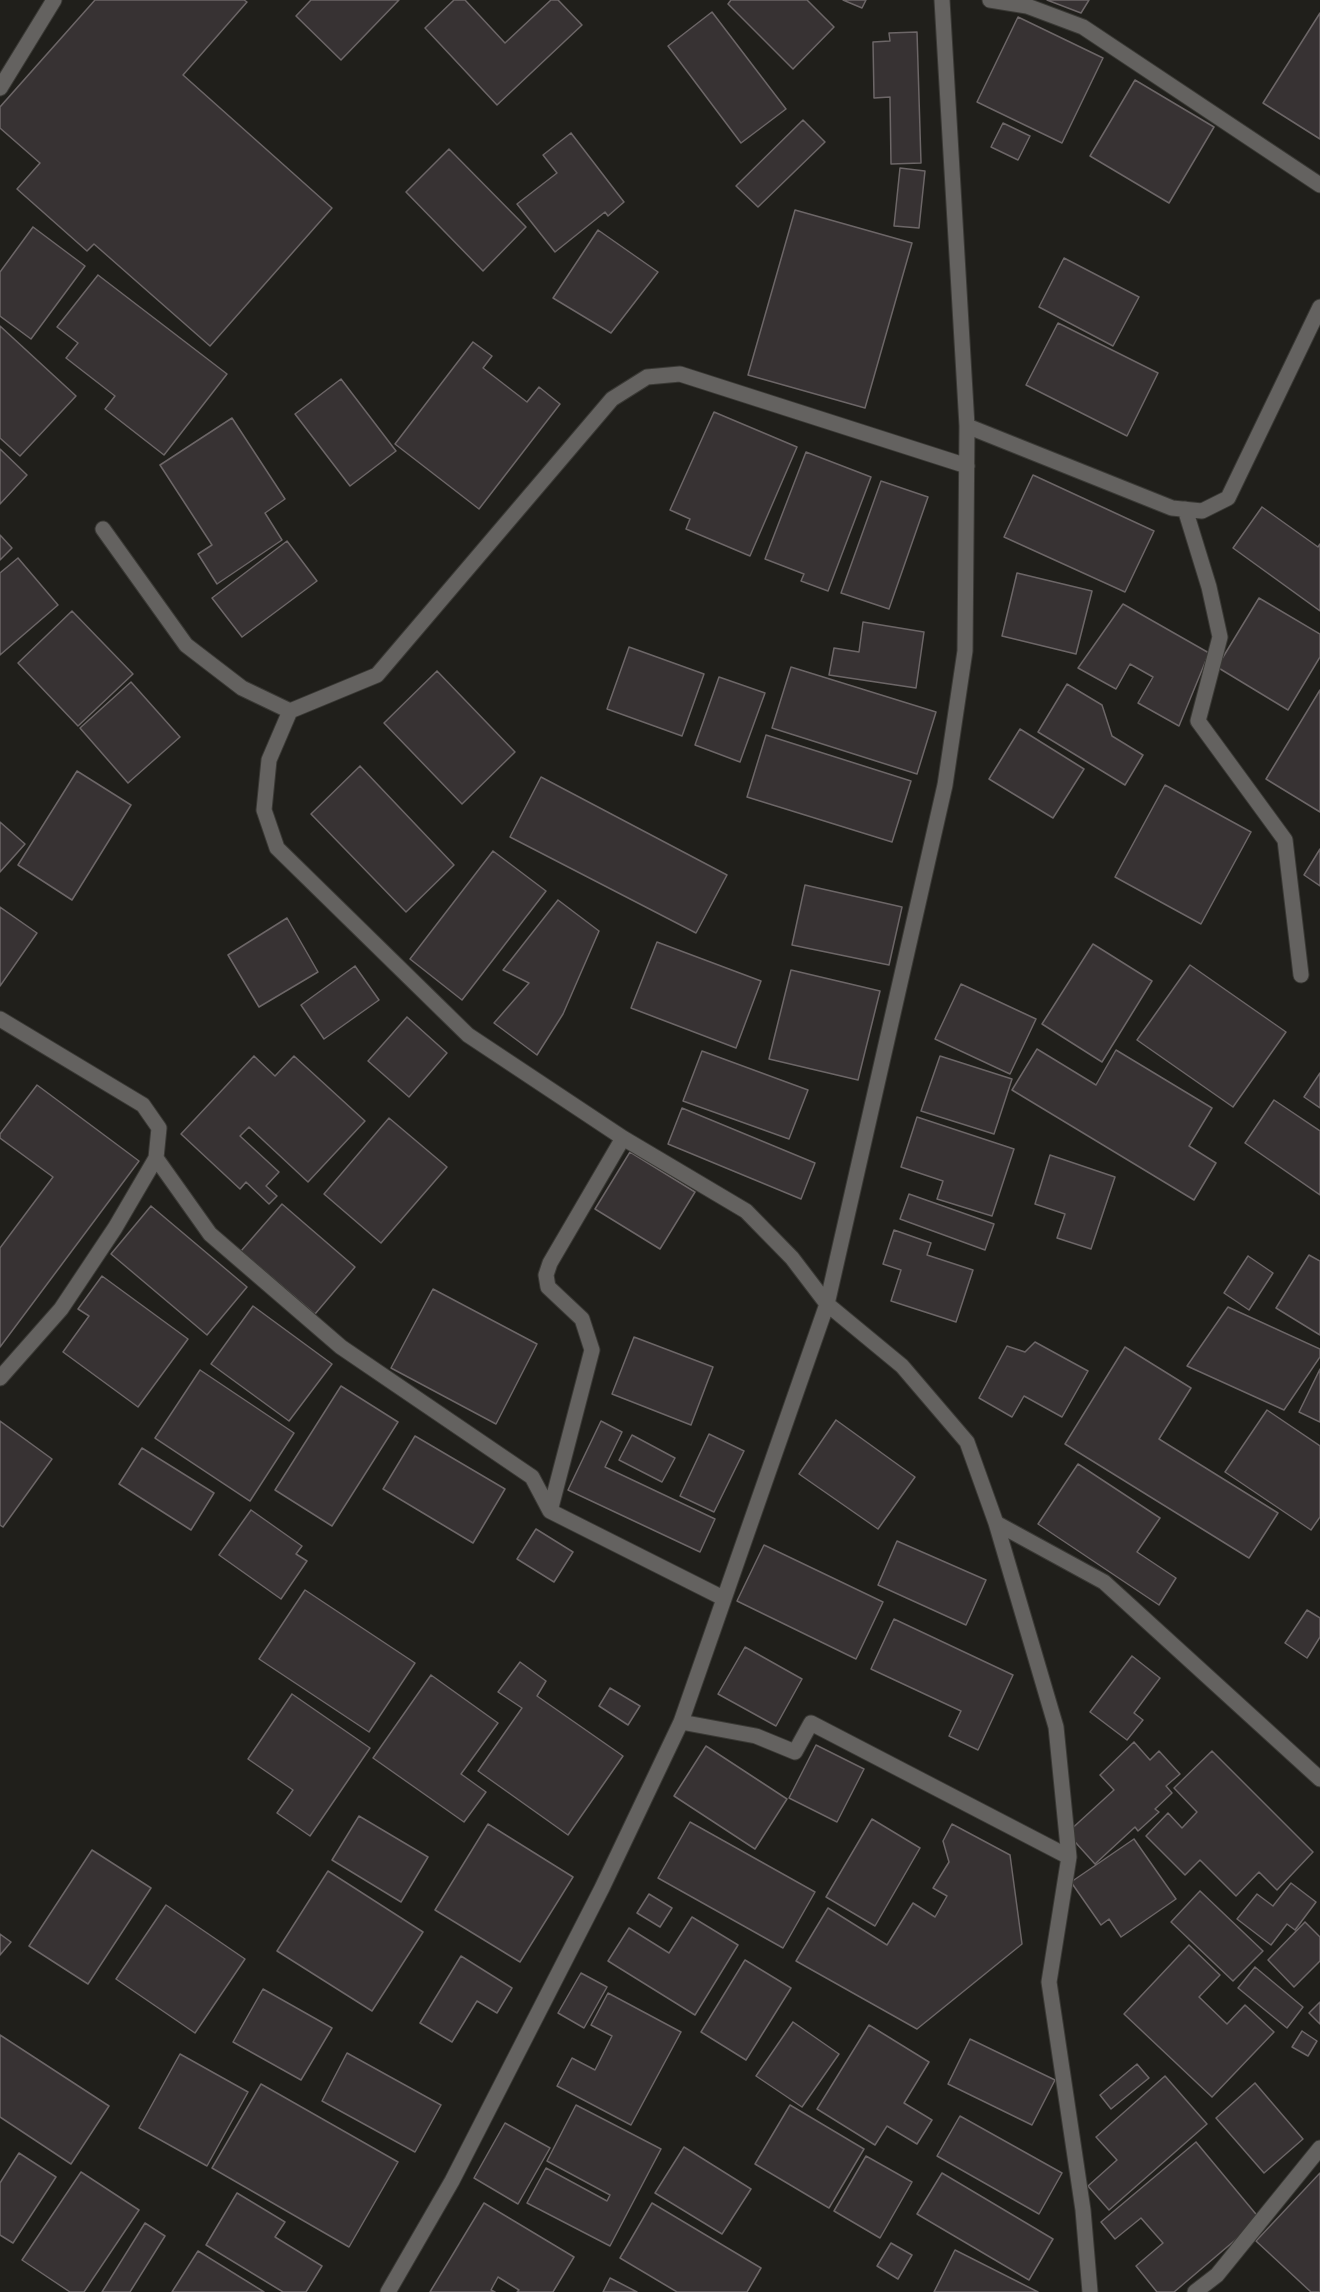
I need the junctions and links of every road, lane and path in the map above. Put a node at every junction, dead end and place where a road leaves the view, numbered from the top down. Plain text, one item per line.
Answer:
1 (54, 0) edge
2 (942, 0) edge
3 (990, 0) edge
4 (0, 88) edge
5 (1320, 185) edge
6 (1320, 306) edge
7 (967, 426) junction
8 (967, 466) junction
9 (1185, 509) junction
10 (103, 529) dead end
11 (290, 711) junction
12 (1301, 975) dead end
13 (0, 1019) edge
14 (623, 1138) junction
15 (156, 1158) junction
16 (827, 1304) junction
17 (0, 1378) edge
18 (550, 1511) junction
19 (996, 1523) junction
20 (723, 1598) junction
21 (681, 1722) junction
22 (1320, 1779) edge
23 (1069, 1857) junction
24 (1320, 2148) edge
25 (388, 2292) edge
26 (1090, 2292) edge
27 (1195, 2292) edge

1 - 4 street
2 - 7 street
3 - 5 street
6 - 9 street
7 - 8 street
7 - 9 street
8 - 11 street
8 - 16 street
9 - 12 street
10 - 11 street
11 - 14 street
13 - 15 street
14 - 16 street
14 - 18 street
15 - 17 street
15 - 18 street
16 - 19 street
16 - 20 street
18 - 20 street
19 - 22 street
19 - 23 street
20 - 21 street
21 - 23 street
21 - 25 street
23 - 26 street
24 - 27 street

